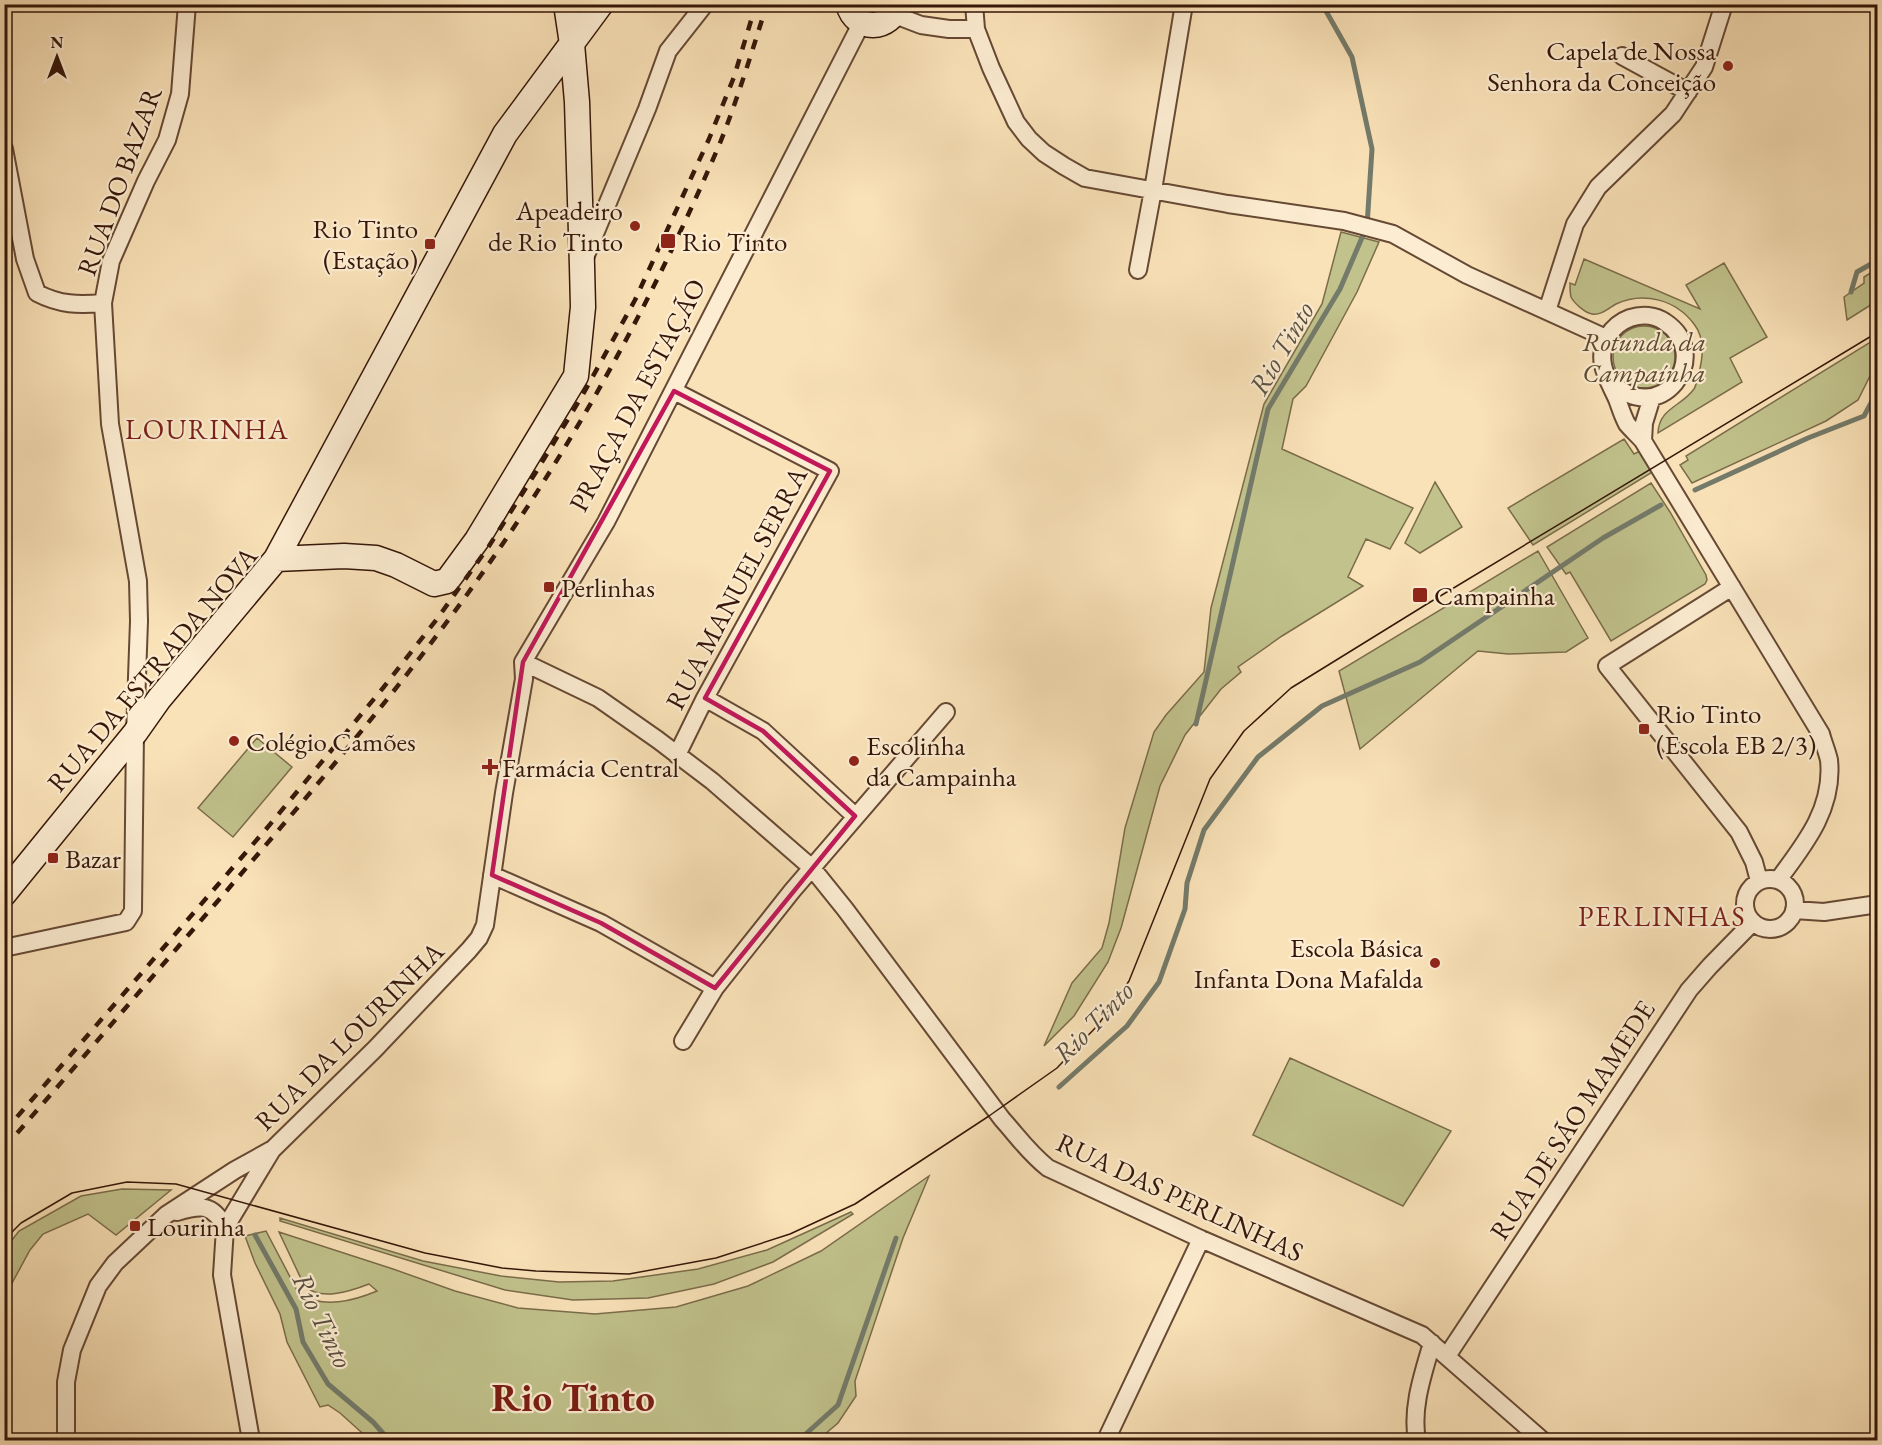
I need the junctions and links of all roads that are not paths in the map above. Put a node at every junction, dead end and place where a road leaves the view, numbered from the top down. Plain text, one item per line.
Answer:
1 (187, 4) edge
2 (566, 4) edge
3 (601, 4) edge
4 (705, 4) edge
5 (974, 4) edge
6 (1184, 4) edge
7 (1724, 4) edge
8 (897, 10) edge
9 (855, 13) edge
10 (976, 29) junction
11 (572, 44) junction
12 (1622, 56) dead end
13 (1688, 92) junction
14 (4, 149) edge
15 (1153, 190) junction
16 (582, 266) junction
17 (1137, 270) dead end
18 (103, 303) junction
19 (1547, 311) junction
20 (1606, 338) junction
21 (1609, 380) junction
22 (674, 391) junction
23 (1652, 397) junction
24 (1643, 441) junction
25 (276, 559) junction
26 (1732, 587) junction
27 (523, 662) junction
28 (705, 698) junction
29 (946, 712) dead end
30 (135, 733) junction
31 (677, 755) junction
32 (855, 816) junction
33 (812, 868) junction
34 (492, 875) junction
35 (1778, 880) junction
36 (1760, 881) junction
37 (4, 894) edge
38 (1878, 904) edge
39 (1794, 910) junction
40 (1753, 922) junction
41 (4, 948) edge
42 (715, 988) junction
43 (683, 1041) dead end
44 (272, 1150) junction
45 (166, 1215) junction
46 (225, 1228) junction
47 (1202, 1239) junction
48 (1432, 1343) junction
49 (1447, 1356) junction
50 (66, 1440) edge
51 (251, 1440) edge
52 (1106, 1440) edge
53 (1417, 1440) edge
54 (1542, 1440) edge

1 - 18 street, RUA DO BAZAR
2 - 11 street
3 - 11 street
4 - 16 street
5 - 10 street
6 - 15 street
7 - 13 street
8 - 9 street, PRAÇA DA ESTAÇÃO
8 - 10 street
9 - 22 street, PRAÇA DA ESTAÇÃO
10 - 15 street
11 - 16 street
11 - 25 street
12 - 13 street
13 - 19 street
14 - 18 street
15 - 17 street
15 - 19 street
16 - 25 street, RUA DA ESTRADA NOVA
18 - 30 street, RUA DO BAZAR
19 - 20 street
20 - 21 street
20 - 23 street
21 - 23 street
21 - 24 street
22 - 27 street, PRAÇA DA ESTAÇÃO
22 - 28 street, RUA MANUEL SERRA
23 - 24 street
24 - 26 street
25 - 30 street, RUA DA ESTRADA NOVA
26 - 35 street
26 - 36 street
27 - 31 street, RUA DAS PERLINHAS
27 - 34 street, RUA DA LOURINHA
28 - 31 street, RUA MANUEL SERRA
28 - 32 street
29 - 32 street
30 - 37 street, RUA DA ESTRADA NOVA
30 - 41 street, RUA DO BAZAR
31 - 33 street, RUA DAS PERLINHAS
32 - 33 street
33 - 42 street
33 - 47 street, RUA DAS PERLINHAS
34 - 42 street
34 - 44 street, RUA DA LOURINHA
35 - 36 street
35 - 39 street
36 - 40 street
38 - 39 street
39 - 40 street
40 - 49 street, RUA DE SÃO MAMEDE
42 - 43 street
44 - 45 street
44 - 46 street, RUA DA LOURINHA
45 - 46 street
45 - 50 street
46 - 51 street, RUA DA LOURINHA
47 - 48 street, RUA DAS PERLINHAS
47 - 52 street
48 - 49 street, RUA DAS PERLINHAS
48 - 53 street
49 - 54 street, RUA DAS PERLINHAS

